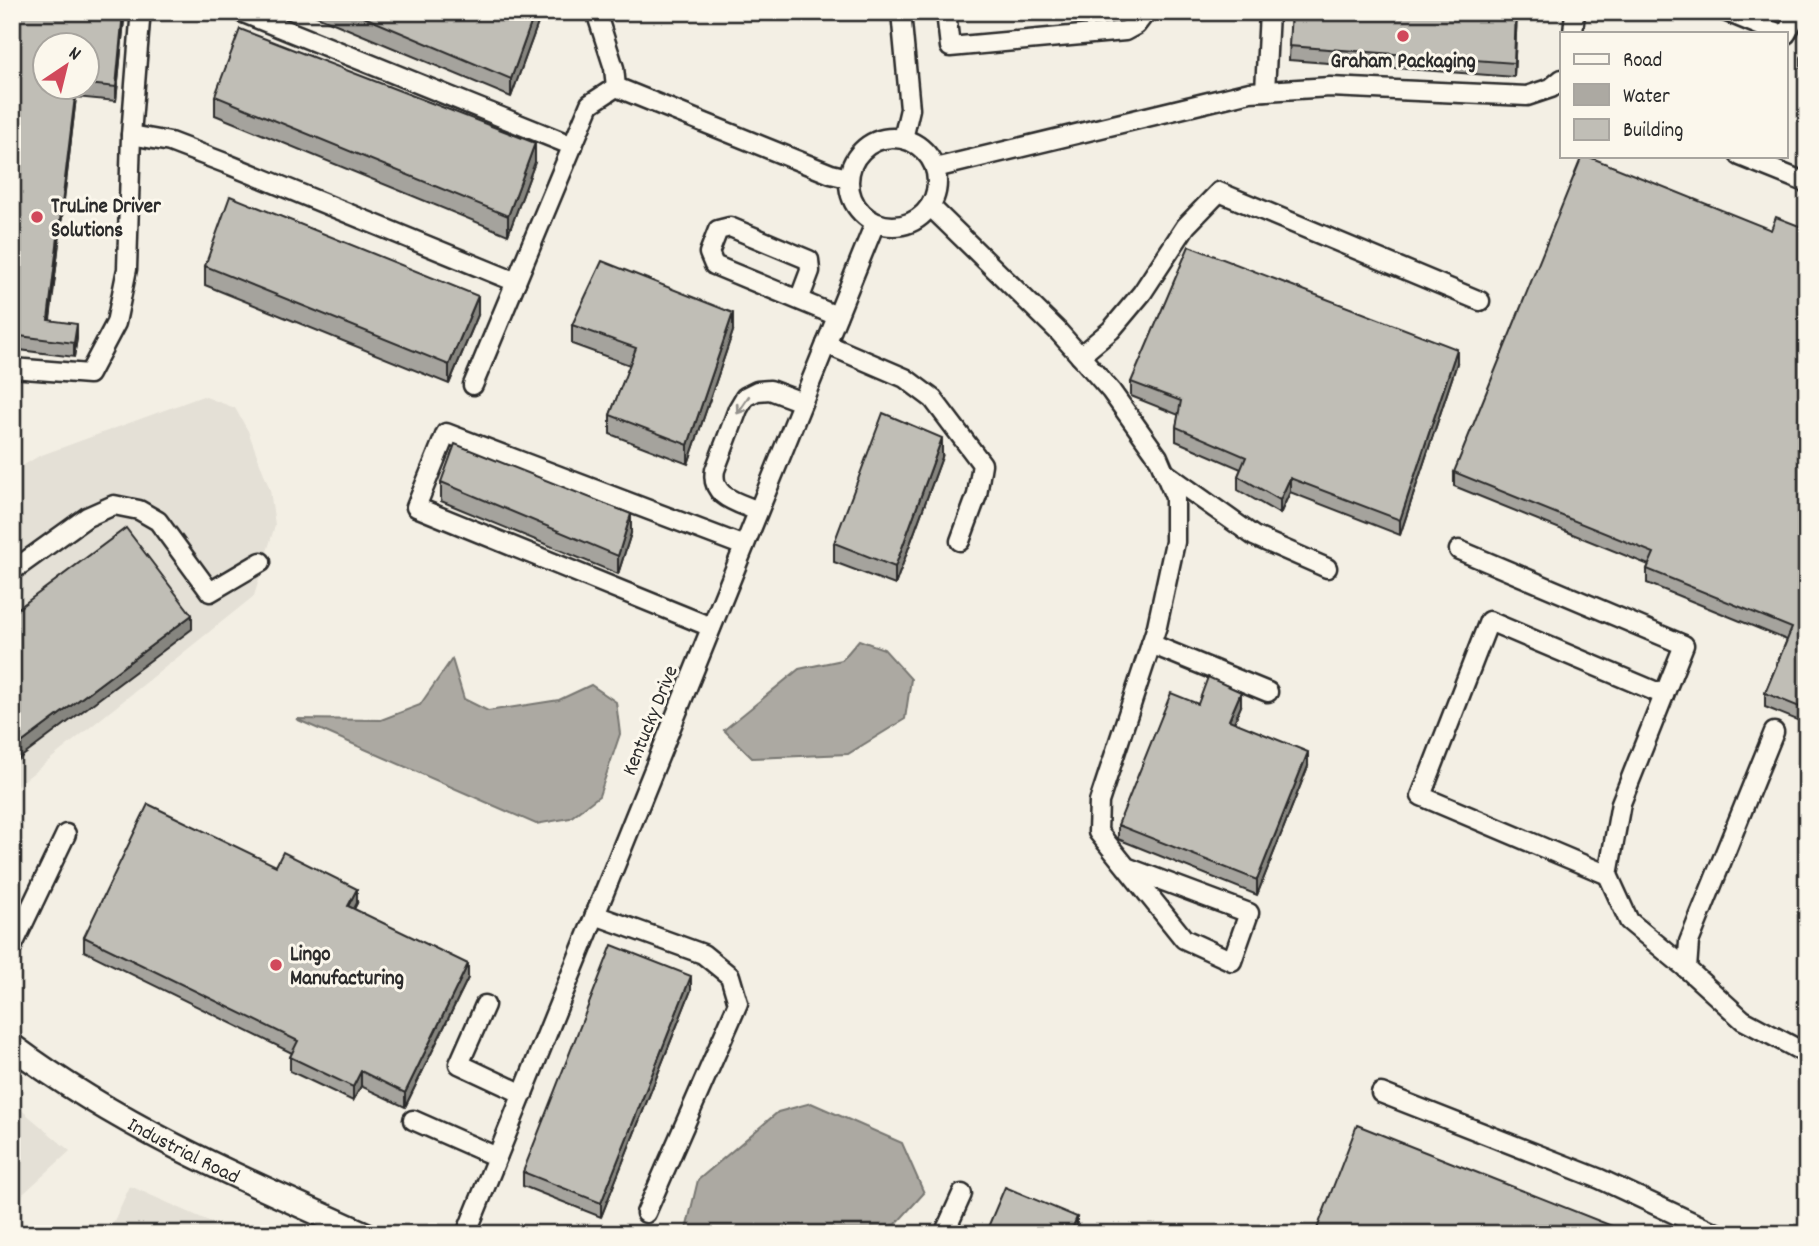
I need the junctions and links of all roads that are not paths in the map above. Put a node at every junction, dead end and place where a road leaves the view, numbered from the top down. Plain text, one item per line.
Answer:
1 (241, 12) edge
2 (596, 12) edge
3 (901, 12) edge
4 (946, 12) edge
5 (1146, 12) edge
6 (1269, 12) edge
7 (1575, 12) edge
8 (1727, 12) edge
9 (1798, 12) edge
10 (140, 21) dead end
11 (1573, 32) edge
12 (1776, 32) edge
13 (1787, 32) edge
14 (1560, 81) edge
15 (616, 87) junction
16 (1265, 91) junction
17 (131, 135) junction
18 (903, 139) junction
19 (573, 146) junction
20 (1745, 158) edge
21 (935, 168) junction
22 (849, 178) junction
23 (1807, 183) edge
24 (930, 206) junction
25 (875, 223) junction
26 (516, 282) junction
27 (799, 300) junction
28 (1480, 301) dead end
29 (837, 316) junction
30 (826, 344) junction
31 (1080, 356) junction
32 (12, 368) edge
33 (473, 385) dead end
34 (802, 402) junction
35 (1164, 472) junction
36 (758, 511) junction
37 (961, 541) dead end
38 (744, 546) junction
39 (1459, 550) dead end
40 (261, 562) dead end
41 (1327, 568) dead end
42 (12, 571) edge
43 (711, 627) junction
44 (1151, 644) junction
45 (1268, 692) dead end
46 (1664, 695) junction
47 (1774, 732) dead end
48 (66, 834) dead end
49 (1126, 867) junction
50 (1608, 875) junction
51 (595, 915) junction
52 (12, 947) edge
53 (1687, 969) junction
54 (485, 1005) dead end
55 (12, 1046) edge
56 (1807, 1054) edge
57 (1381, 1093) dead end
58 (523, 1094) junction
59 (414, 1119) dead end
60 (497, 1157) junction
61 (962, 1194) dead end
62 (646, 1213) dead end
63 (365, 1234) edge
64 (466, 1234) edge
65 (944, 1234) edge
66 (1718, 1234) edge

1 - 19 street
2 - 15 street
3 - 18 street
4 - 5 street
6 - 16 street
7 - 11 street
8 - 12 street
9 - 13 street
10 - 17 street
14 - 16 street
15 - 19 street
15 - 22 street
16 - 21 street
17 - 26 street
17 - 32 street
18 - 21 street
18 - 22 street
19 - 26 street
20 - 23 street
21 - 24 street
22 - 25 street
24 - 25 street
24 - 31 street
25 - 29 street, Kentucky Drive
26 - 33 street
27 - 27 street
27 - 29 street
28 - 31 street
29 - 30 street, Kentucky Drive
30 - 34 street, Kentucky Drive
30 - 37 street
31 - 35 street
34 - 36 street, Kentucky Drive
34 -> 36 street
35 - 41 street
35 - 44 street
36 - 38 street, Kentucky Drive
38 - 43 street, Kentucky Drive
38 - 43 street
39 - 46 street
40 - 42 street
43 - 51 street, Kentucky Drive
44 - 45 street
44 - 49 street
46 - 50 street
46 - 50 street
47 - 53 street
48 - 52 street
49 - 49 street
50 - 53 street
51 - 58 street, Kentucky Drive
51 - 62 street
53 - 56 street
54 - 58 street
55 - 63 main road, Industrial Road
57 - 66 street
58 - 60 street, Kentucky Drive
59 - 60 street
60 - 64 street, Kentucky Drive
61 - 65 street

